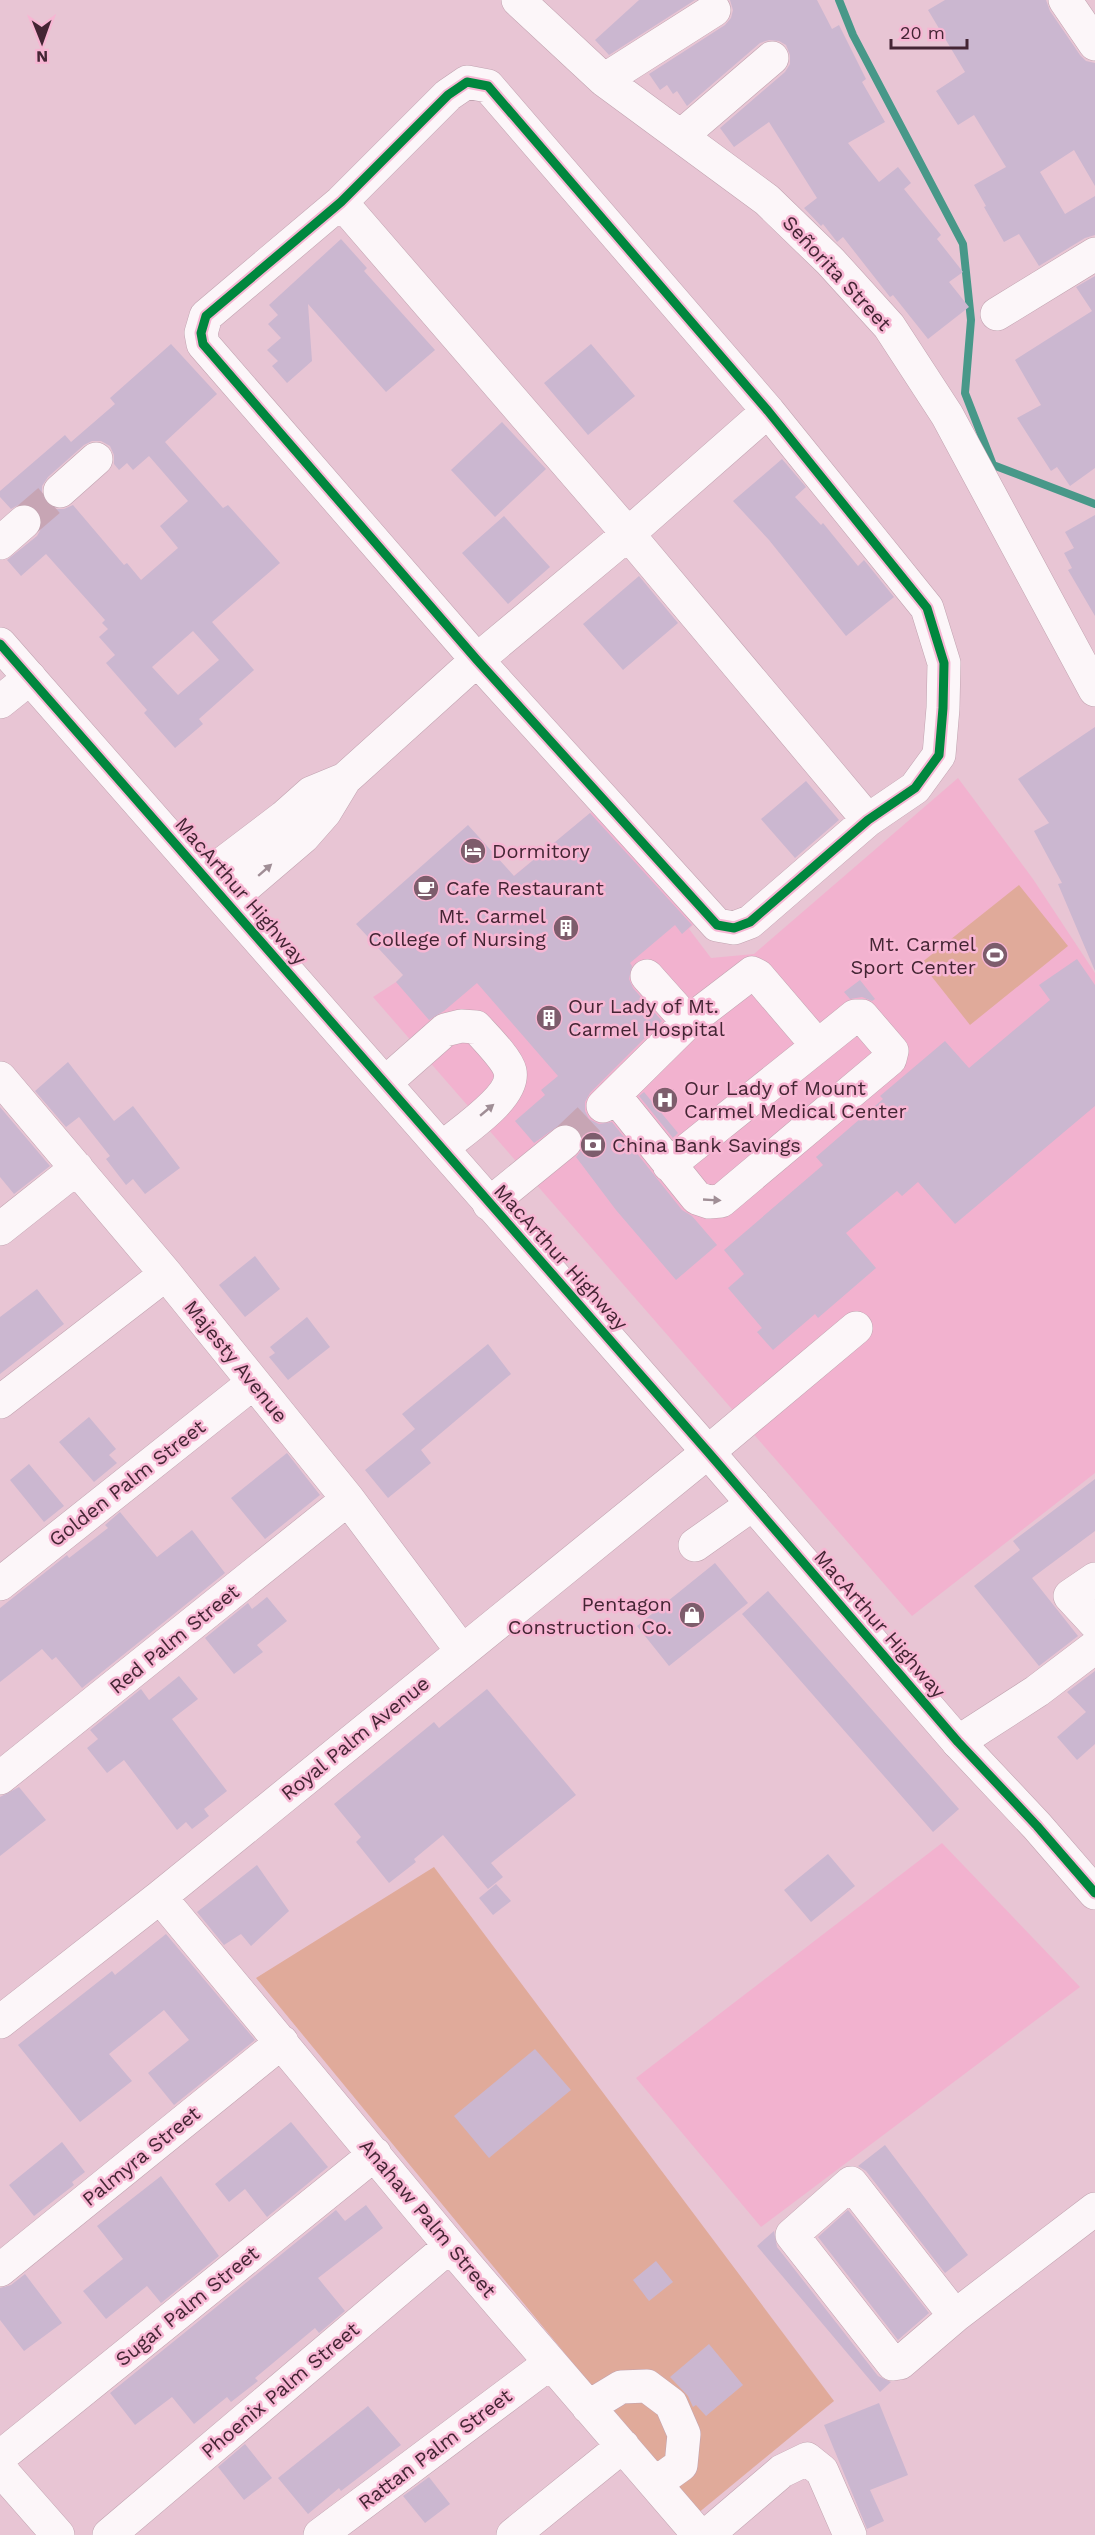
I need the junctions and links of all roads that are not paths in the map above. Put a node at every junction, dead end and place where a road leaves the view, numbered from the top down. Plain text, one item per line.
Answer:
1 (518, 0) edge
2 (1065, 0) edge
3 (714, 10) dead end
4 (1095, 44) edge
5 (772, 58) dead end
6 (604, 80) junction
7 (681, 136) junction
8 (341, 202) junction
9 (1095, 254) edge
10 (997, 314) dead end
11 (768, 411) junction
12 (96, 459) dead end
13 (60, 490) tunnel mouth
14 (628, 534) junction
15 (0, 644) edge
16 (477, 660) junction
17 (30, 678) junction
18 (1095, 690) edge
19 (0, 702) edge
20 (868, 820) junction
21 (293, 827) junction
22 (205, 877) junction
23 (227, 902) junction
24 (647, 976) dead end
25 (688, 1022) junction
26 (817, 1045) junction
27 (1, 1078) edge
28 (385, 1083) junction
29 (565, 1142) tunnel mouth
30 (442, 1148) junction
31 (669, 1165) junction
32 (77, 1168) junction
33 (489, 1204) junction
34 (0, 1229) edge
35 (166, 1274) junction
36 (856, 1328) dead end
37 (253, 1383) junction
38 (0, 1402) edge
39 (708, 1452) junction
40 (348, 1500) junction
41 (753, 1504) junction
42 (695, 1545) dead end
43 (1095, 1579) edge
44 (0, 1584) edge
45 (1095, 1623) edge
46 (1095, 1647) edge
47 (462, 1651) junction
48 (958, 1742) junction
49 (0, 1778) edge
50 (1095, 1893) edge
51 (160, 1897) junction
52 (0, 2022) edge
53 (282, 2042) junction
54 (375, 2154) junction
55 (1095, 2188) edge
56 (1095, 2209) edge
57 (450, 2246) junction
58 (0, 2270) edge
59 (949, 2309) junction
60 (550, 2363) junction
61 (588, 2407) junction
62 (623, 2446) junction
63 (0, 2457) edge
64 (0, 2469) edge
65 (656, 2483) junction
66 (58, 2535) edge
67 (109, 2535) edge
68 (320, 2535) edge
69 (513, 2535) edge
70 (699, 2535) edge
71 (706, 2535) edge
72 (850, 2535) edge

1 - 6 main road, Señorita Street
2 - 4 main road
3 - 6 main road
5 - 7 main road
6 - 7 main road, Señorita Street
7 - 18 main road, Señorita Street
8 - 11 main road
8 - 14 main road
8 - 16 main road
9 - 10 main road
11 - 14 main road
11 - 20 main road
12 - 13 main road
14 - 16 main road
14 - 20 main road
15 - 17 main road, MacArthur Highway
16 - 20 main road
16 - 21 main road
17 - 19 main road
17 - 22 main road, MacArthur Highway
21 - 22 main road
23 -> 21 main road
22 - 23 main road, MacArthur Highway
23 - 28 main road, MacArthur Highway
24 - 25 main road
25 - 26 main road
25 - 31 main road
26 - 31 main road
31 -> 26 main road
27 - 32 main road, Majesty Avenue
28 - 30 main road, MacArthur Highway
30 -> 28 main road
29 - 33 main road
30 - 33 main road, MacArthur Highway
32 - 34 main road
32 - 35 main road, Majesty Avenue
33 - 39 main road, MacArthur Highway
35 - 37 main road, Majesty Avenue
35 - 38 main road
36 - 39 main road, Royal Palm Avenue
37 - 40 main road, Majesty Avenue
37 - 44 main road, Golden Palm Street
39 - 41 main road, MacArthur Highway
39 - 47 main road, Royal Palm Avenue
40 - 47 main road, Majesty Avenue
40 - 49 main road, Red Palm Street
41 - 42 main road
41 - 48 main road, MacArthur Highway
43 - 45 main road
46 - 48 main road
47 - 51 main road, Royal Palm Avenue
48 - 50 main road, MacArthur Highway
51 - 52 main road, Royal Palm Avenue
51 - 53 main road, Anahaw Palm Street
53 - 54 main road, Anahaw Palm Street
53 - 58 main road, Palmyra Street
54 - 57 main road, Anahaw Palm Street
54 - 63 main road, Sugar Palm Street
55 - 59 main road
56 - 59 main road
57 - 60 main road, Anahaw Palm Street
57 - 67 main road, Phoenix Palm Street
59 - 59 main road
60 - 61 main road, Anahaw Palm Street
60 - 68 main road, Rattan Palm Street
61 - 62 main road, Anahaw Palm Street
61 - 65 main road
62 - 65 main road, Anahaw Palm Street
62 - 69 main road
64 - 66 main road
65 - 70 main road, Anahaw Palm Street
71 - 72 main road

